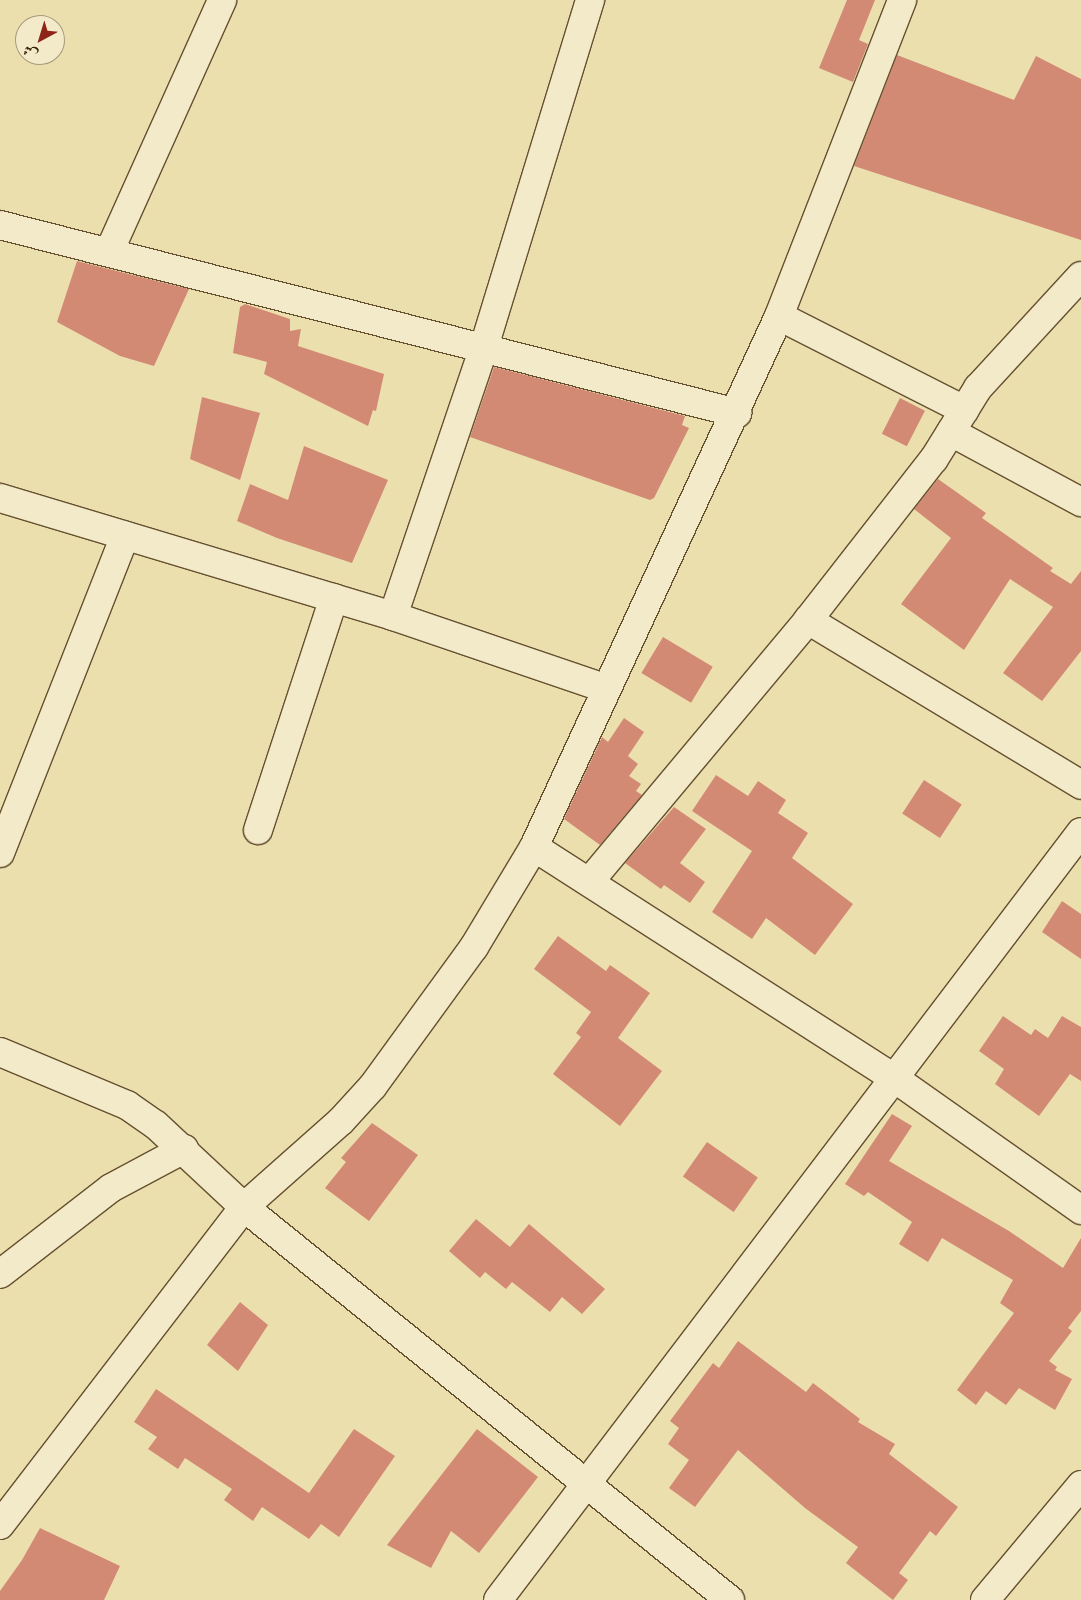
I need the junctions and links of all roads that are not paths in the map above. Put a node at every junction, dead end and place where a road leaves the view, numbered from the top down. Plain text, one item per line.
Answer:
1 (222, 0) edge
2 (590, 0) edge
3 (902, 0) edge
4 (0, 225) edge
5 (109, 252) junction
6 (1081, 276) edge
7 (779, 316) junction
8 (484, 347) junction
9 (737, 413) junction
10 (958, 421) junction
11 (0, 498) edge
12 (1081, 502) edge
13 (125, 536) junction
14 (334, 598) junction
15 (393, 616) junction
16 (808, 620) junction
17 (604, 688) junction
18 (1081, 785) edge
19 (258, 830) dead end
20 (1081, 832) edge
21 (534, 847) junction
22 (0, 853) edge
23 (590, 881) junction
24 (0, 1052) edge
25 (894, 1078) junction
26 (184, 1150) junction
27 (244, 1207) junction
28 (1081, 1210) edge
29 (0, 1274) edge
30 (586, 1484) junction
31 (1081, 1484) edge
32 (0, 1525) edge
33 (498, 1600) edge
34 (730, 1600) edge
35 (985, 1600) edge

1 - 5 street
2 - 8 street
3 - 7 street
4 - 5 street
5 - 8 street
6 - 10 street
7 - 9 street
7 - 10 street
8 - 9 street
8 - 15 street
9 - 17 street
10 - 12 street
10 - 16 street
11 - 13 street
13 - 14 street
13 - 22 street
14 - 15 street
14 - 19 street
15 - 17 street
16 - 18 street
16 - 23 street
17 - 21 street
20 - 25 street
21 - 23 street
21 - 27 street
23 - 25 street
24 - 26 street
25 - 28 street
25 - 30 street
26 - 27 street
26 - 29 street
27 - 30 street
27 - 32 street
30 - 33 street
30 - 34 street
31 - 35 street

